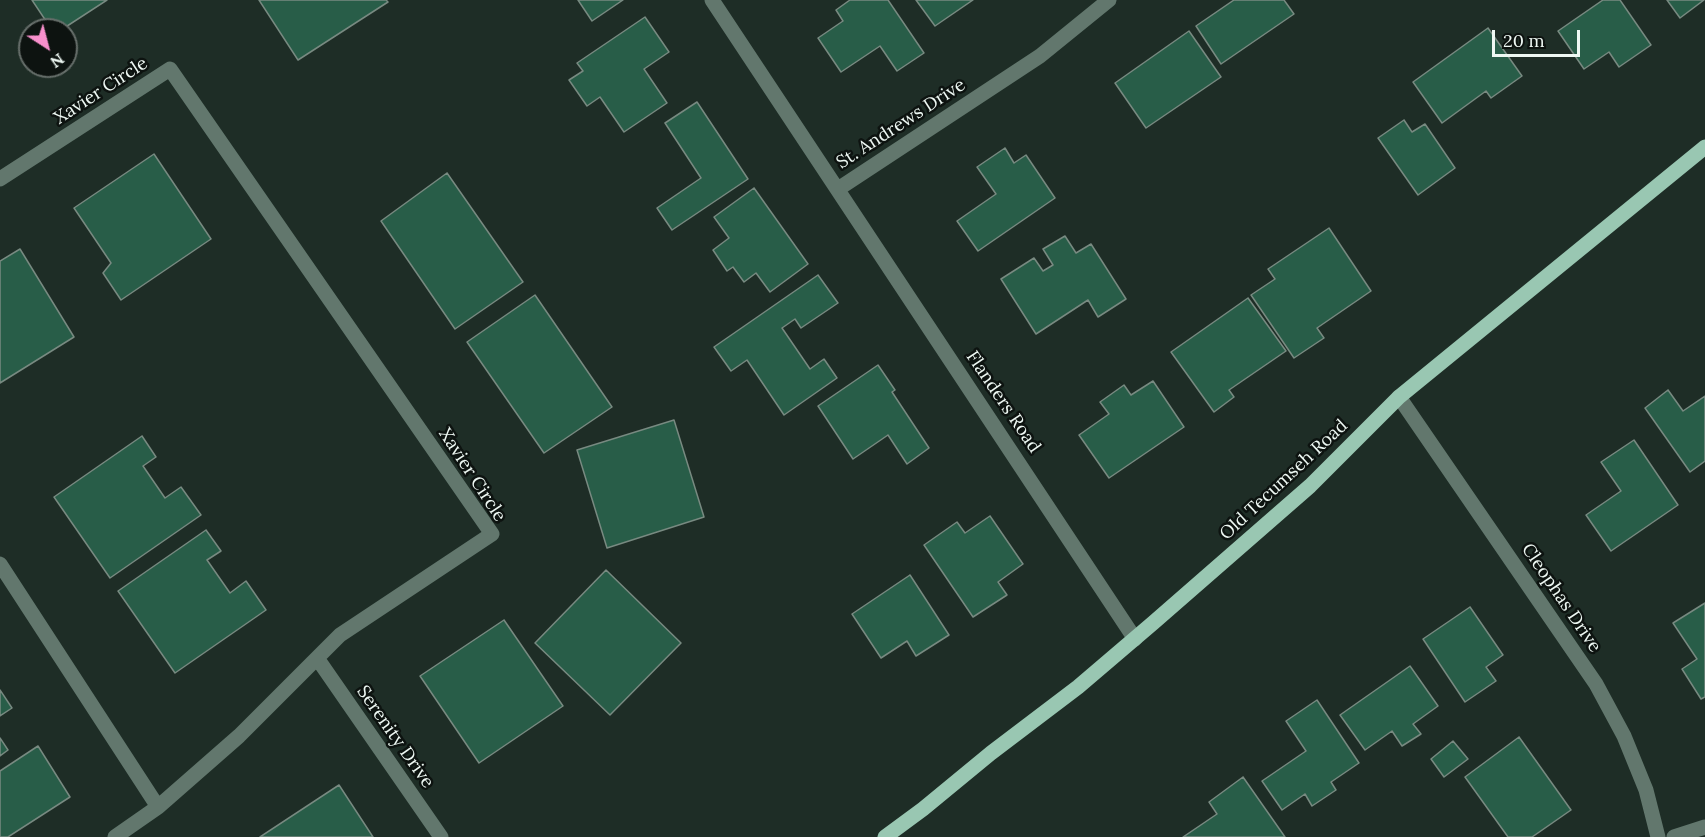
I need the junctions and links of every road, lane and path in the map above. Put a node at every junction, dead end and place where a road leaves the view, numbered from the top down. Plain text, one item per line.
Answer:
1 (712, 0) edge
2 (1109, 0) edge
3 (1705, 147) edge
4 (0, 179) edge
5 (837, 189) junction
6 (1399, 397) junction
7 (0, 564) edge
8 (1135, 639) junction
9 (317, 658) junction
10 (158, 807) junction
11 (1705, 827) edge
12 (115, 837) edge
13 (441, 837) edge
14 (885, 837) edge
15 (1658, 837) edge
16 (1674, 837) edge

1 - 5 street, St. Andrews Drive
2 - 5 street, St. Andrews Drive
3 - 6 main road, Old Tecumseh Road
4 - 9 street, Xavier Circle
5 - 8 street, Flanders Road
6 - 8 main road, Old Tecumseh Road
6 - 15 street, Cleophas Drive
7 - 10 street
8 - 14 main road, Old Tecumseh Road
9 - 10 street, Xavier Circle
9 - 13 street, Serenity Drive
10 - 12 street, Xavier Circle
11 - 16 street

